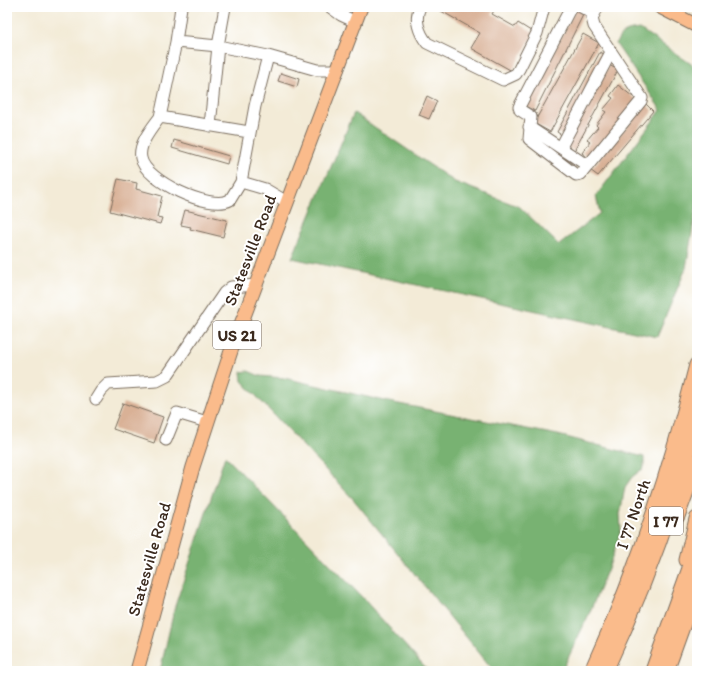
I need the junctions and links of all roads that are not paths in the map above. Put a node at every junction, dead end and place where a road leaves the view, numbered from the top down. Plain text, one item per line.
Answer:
1 (180, 7) edge
2 (225, 7) edge
3 (330, 7) edge
4 (361, 7) edge
5 (420, 7) edge
6 (571, 7) edge
7 (581, 7) edge
8 (660, 7) edge
9 (541, 8) edge
10 (596, 10) edge
11 (356, 22) junction
12 (697, 26) edge
13 (176, 42) junction
14 (218, 46) junction
15 (611, 52) junction
16 (268, 56) junction
17 (338, 70) junction
18 (160, 117) junction
19 (210, 126) junction
20 (529, 127) junction
21 (249, 132) junction
22 (561, 147) junction
23 (588, 166) junction
24 (241, 182) junction
25 (288, 202) junction
26 (256, 285) junction
27 (697, 365) edge
28 (96, 399) dead end
29 (697, 419) edge
30 (208, 422) junction
31 (166, 440) dead end
32 (697, 462) edge
33 (697, 519) edge
34 (697, 549) edge
35 (697, 585) edge
36 (628, 620) junction
37 (669, 629) junction
38 (137, 671) edge
39 (592, 671) edge
40 (605, 671) edge
41 (654, 671) edge
42 (666, 671) edge

1 - 13 lane
2 - 14 lane
3 - 11 lane
4 - 11 main road, Statesville Road / US 21
5 - 9 lane
6 - 20 lane
7 - 10 lane
8 - 12 main road
10 - 15 lane
11 - 17 main road, Statesville Road / US 21
13 - 14 lane
13 - 18 lane
14 - 16 lane
14 - 19 lane
15 - 22 lane
15 - 23 lane
16 - 17 lane
16 - 21 lane
17 - 25 main road, Statesville Road / US 21
18 - 19 lane
18 - 24 lane
19 - 21 lane
20 - 22 lane
20 - 23 lane
21 - 24 lane
22 - 23 lane
24 - 25 lane
25 - 26 main road, Statesville Road / US 21
26 - 28 lane
26 - 30 main road, Statesville Road / US 21
27 - 39 highway, I 77 North / I 77
29 - 36 highway, I 77
30 - 31 lane
30 - 38 main road, Statesville Road / US 21
32 - 36 highway
33 - 37 highway
34 - 37 highway, I 77
35 - 42 highway
36 - 40 highway, I 77
37 - 41 highway, I 77

